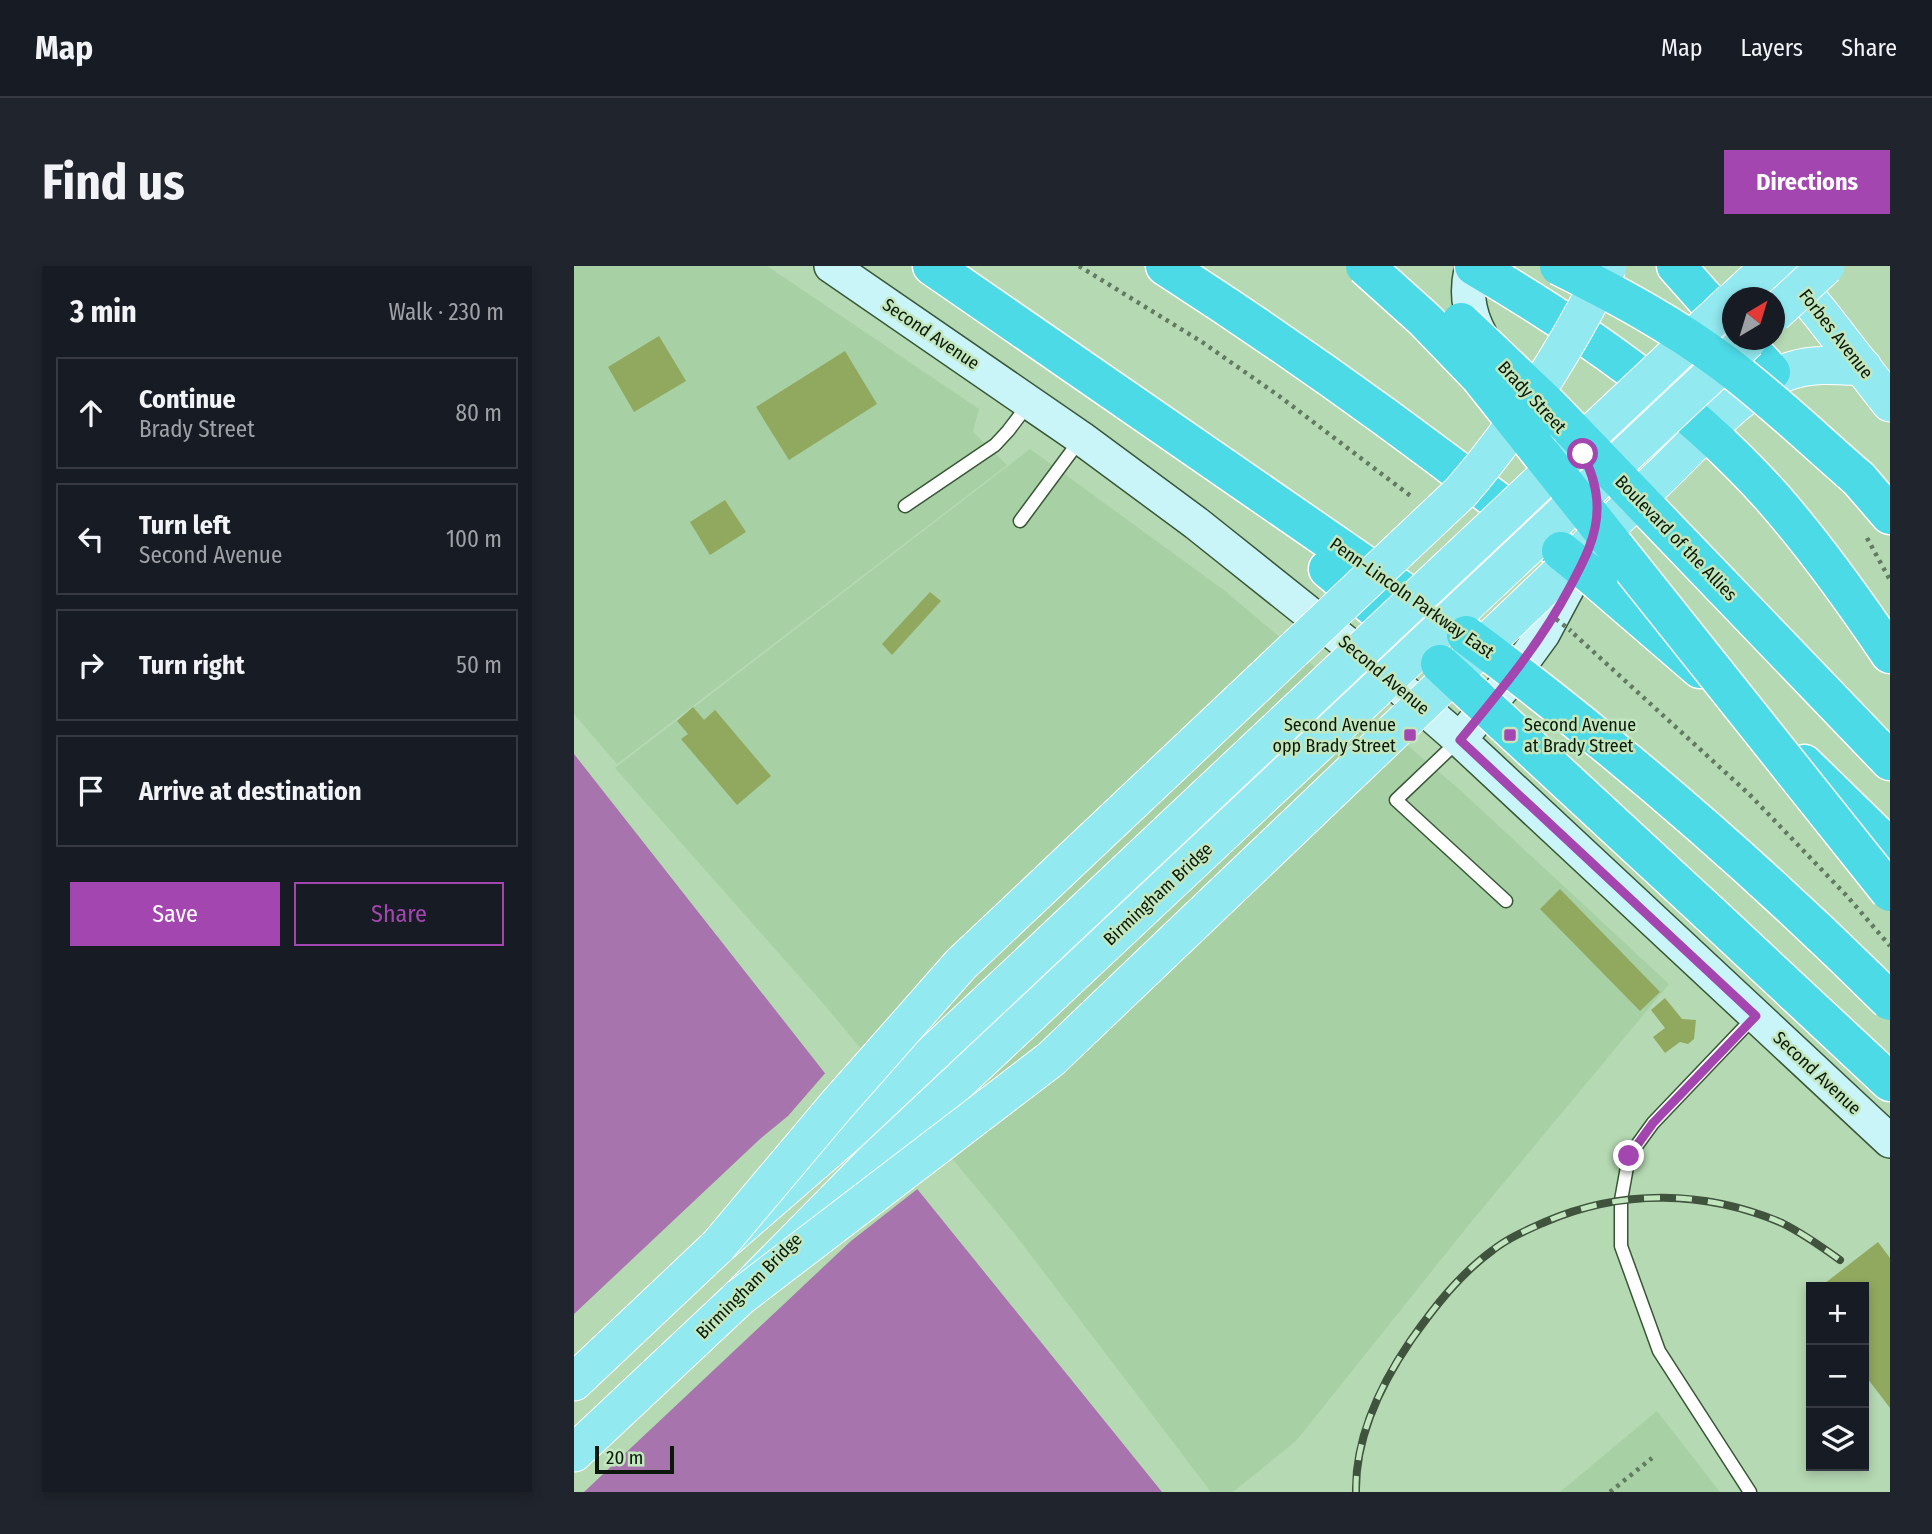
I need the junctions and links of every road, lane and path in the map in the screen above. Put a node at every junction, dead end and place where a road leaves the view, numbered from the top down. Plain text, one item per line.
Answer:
1 (831, 266) edge
2 (932, 266) edge
3 (1079, 266) edge
4 (1165, 266) edge
5 (1365, 266) edge
6 (1391, 266) edge
7 (1473, 266) edge
8 (1559, 266) edge
9 (1608, 266) edge
10 (1676, 266) edge
11 (1770, 266) edge
12 (1781, 266) edge
13 (1826, 266) edge
14 (1748, 287) edge
15 (1785, 304) edge
16 (1722, 310) edge
17 (1722, 318) edge
18 (1737, 350) edge
19 (1750, 350) edge
20 (1055, 352) junction
21 (1863, 367) junction
22 (1030, 402) junction
23 (1890, 403) edge
24 (1081, 438) junction
25 (1859, 480) junction
26 (1420, 503) dead end
27 (905, 506) dead end
28 (1890, 515) edge
29 (1020, 521) dead end
30 (1571, 631) dead end
31 (1890, 654) edge
32 (1460, 740) junction
33 (1890, 761) edge
34 (1890, 848) edge
35 (1890, 892) edge
36 (1506, 901) dead end
37 (1890, 946) edge
38 (1890, 1001) edge
39 (1756, 1016) junction
40 (1890, 1082) edge
41 (1890, 1141) edge
42 (718, 1246) junction
43 (740, 1297) junction
44 (574, 1381) edge
45 (574, 1453) edge
46 (1652, 1458) dead end
47 (1610, 1492) edge
48 (1750, 1492) edge

1 - 22 main road, Second Avenue
2 - 20 highway, Penn-Lincoln Parkway East
3 - 26 path
4 - 34 highway, bridge
5 - 35 highway, bridge
6 - 33 highway, Boulevard of the Allies, bridge
7 - 31 highway, bridge
7 - 32 main road, Brady Street
8 - 25 highway, bridge
9 - 42 main road, bridge
10 - 17 highway
11 - 14 main road
12 - 21 main road, Forbes Avenue
13 - 15 main road, bridge
16 - 42 main road, bridge
18 - 43 main road, Birmingham Bridge, bridge
19 - 25 highway, bridge
20 - 38 highway, Penn-Lincoln Parkway East, bridge
20 - 40 highway, bridge
21 - 23 main road, Forbes Avenue
21 - 43 main road, bridge
22 - 24 main road, Second Avenue
22 - 27 lane
24 - 29 lane
24 - 32 main road, Second Avenue
25 - 28 highway
30 - 37 path
32 - 36 lane
32 - 39 main road, Second Avenue
39 - 41 main road, Second Avenue
39 - 48 lane
42 - 44 main road
43 - 45 main road, Birmingham Bridge
46 - 47 path

